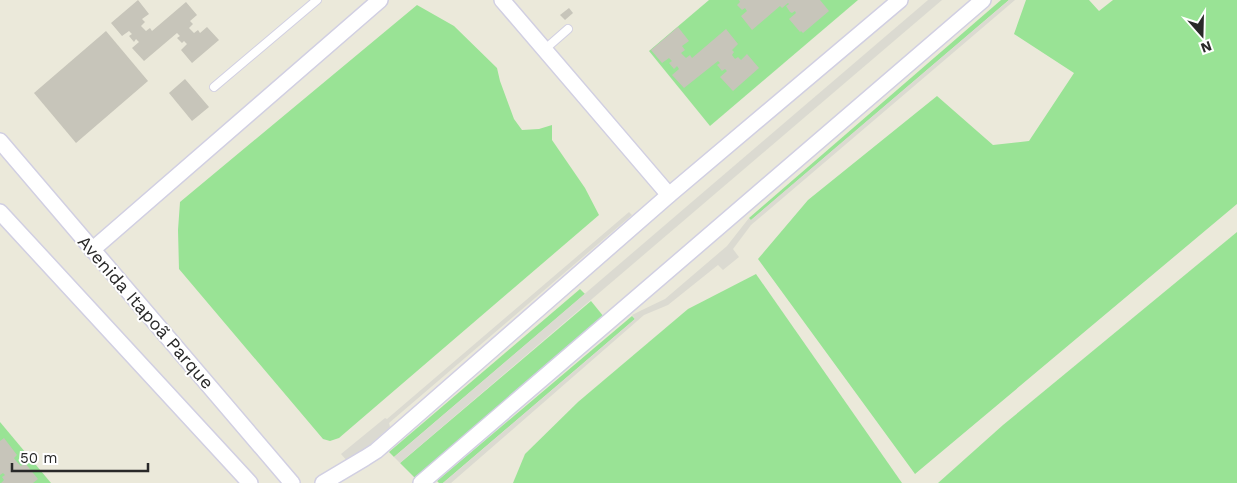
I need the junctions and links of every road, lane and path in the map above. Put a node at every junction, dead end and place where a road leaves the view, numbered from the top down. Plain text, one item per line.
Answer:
1 (317, 0) edge
2 (380, 0) edge
3 (502, 0) edge
4 (900, 0) edge
5 (983, 0) edge
6 (568, 29) dead end
7 (544, 50) junction
8 (214, 87) dead end
9 (0, 141) edge
10 (669, 195) junction
11 (0, 212) edge
12 (92, 250) junction
13 (250, 483) edge
14 (292, 483) edge
15 (323, 483) edge
16 (421, 483) edge

1 - 8 lane
2 - 12 street
3 - 7 street
4 - 10 street
5 - 16 street
6 - 7 lane
7 - 10 street
9 - 12 street, Avenida Itapoã Parque
10 - 15 street
11 - 13 street, Avenida Itapoã Parque
12 - 14 street, Avenida Itapoã Parque

